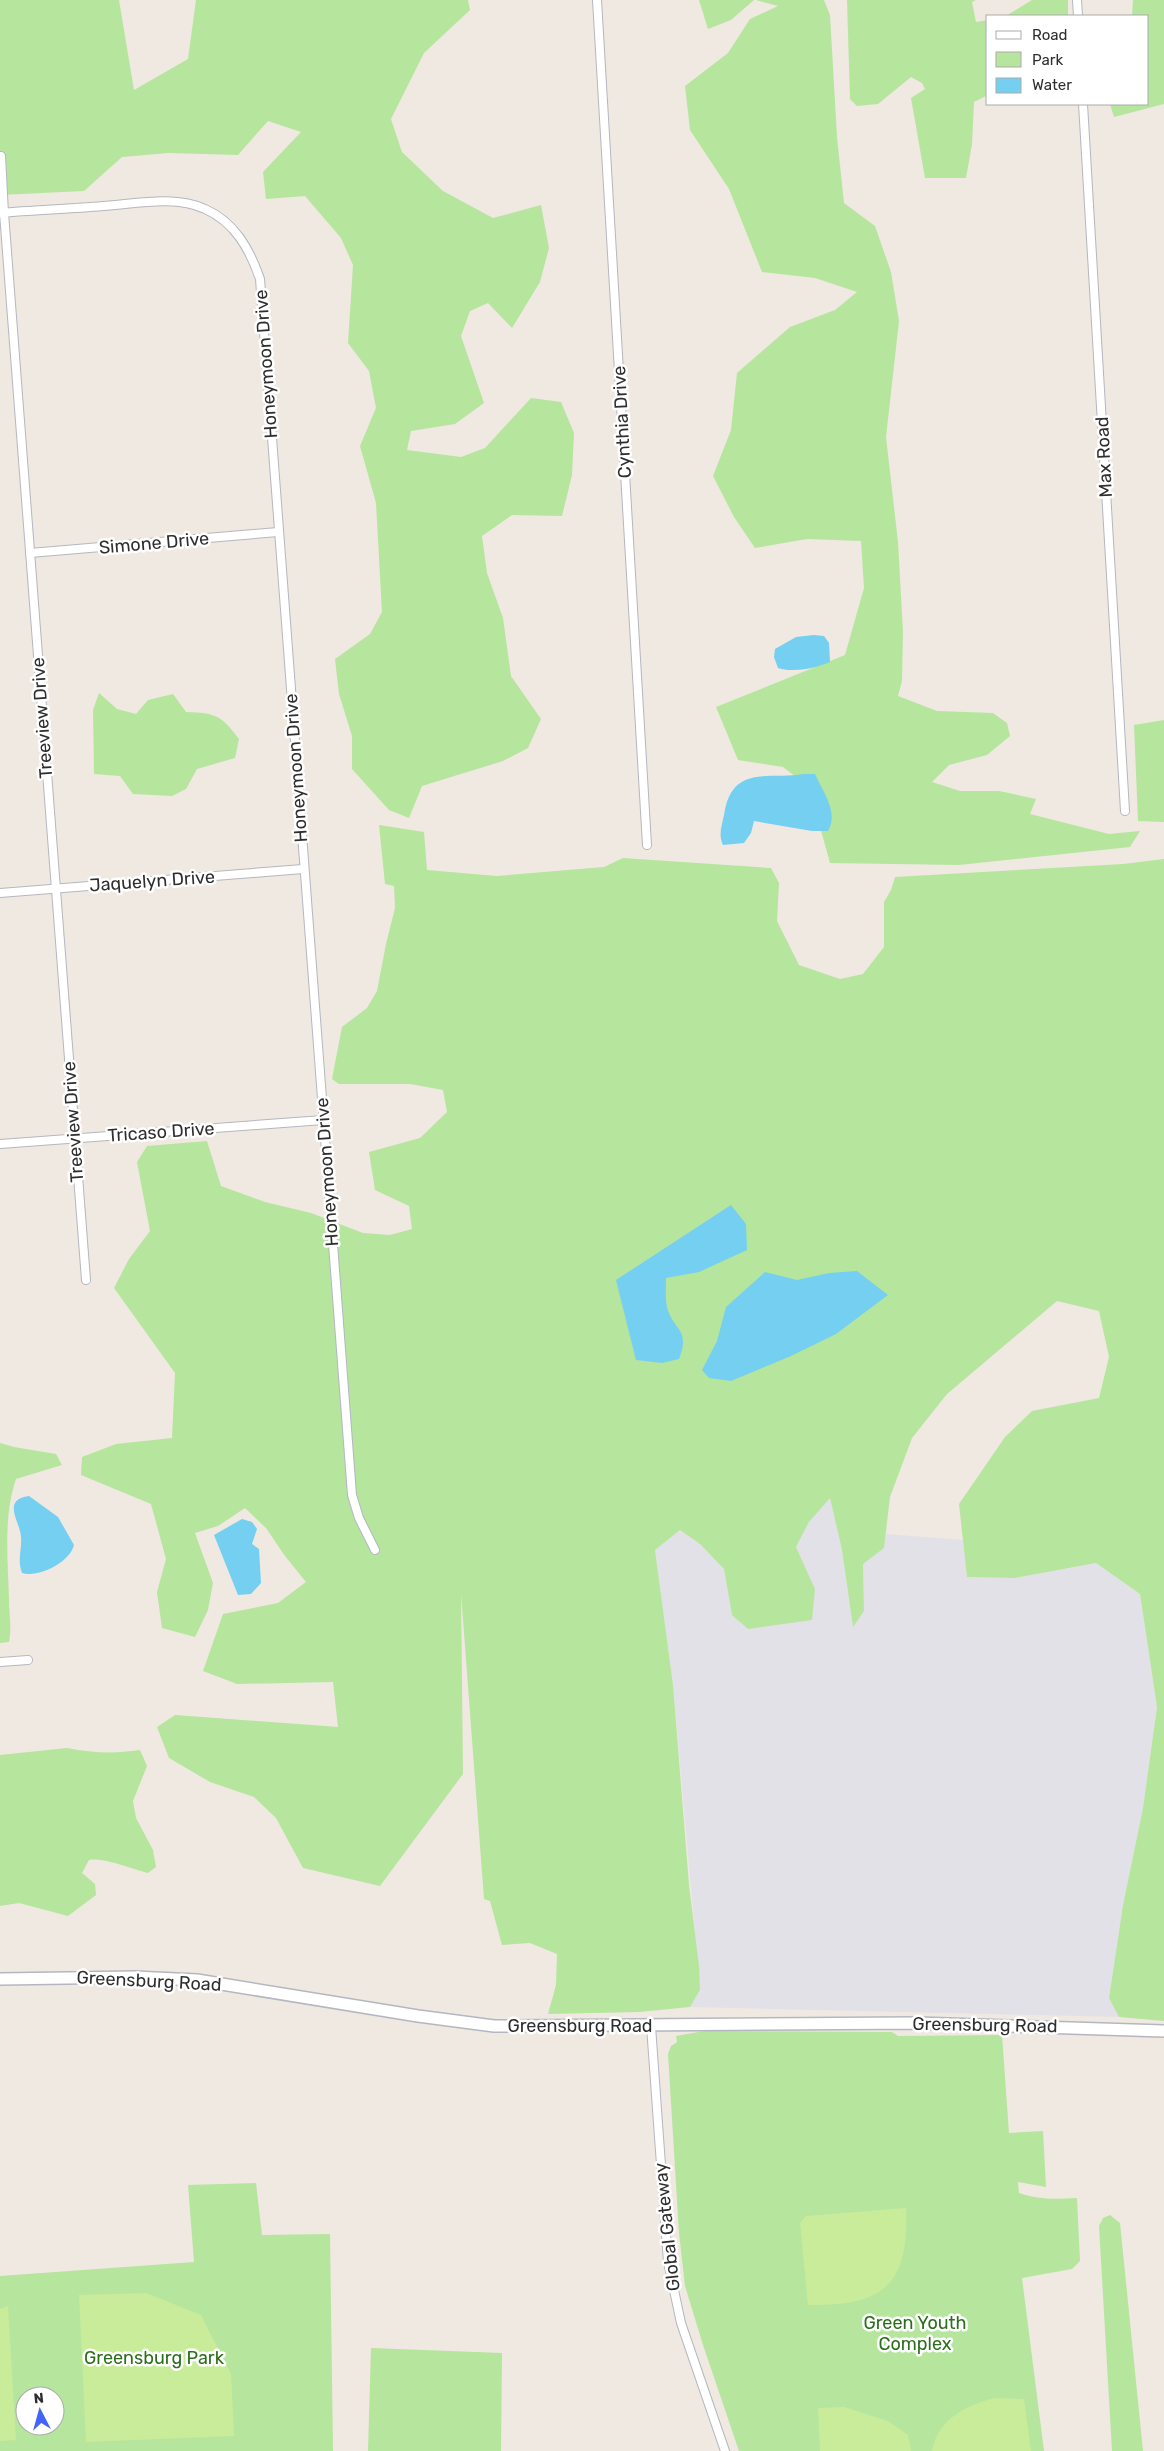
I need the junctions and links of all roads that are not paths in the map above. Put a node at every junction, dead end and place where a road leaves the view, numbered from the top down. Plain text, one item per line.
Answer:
1 (598, 0) edge
2 (1077, 0) edge
3 (1078, 15) edge
4 (1083, 105) edge
5 (1, 156) edge
6 (2, 213) edge
7 (278, 532) junction
8 (30, 553) junction
9 (1125, 811) dead end
10 (647, 845) dead end
11 (303, 869) junction
12 (56, 888) junction
13 (0, 893) edge
14 (323, 1120) junction
15 (75, 1138) junction
16 (0, 1144) edge
17 (86, 1280) dead end
18 (375, 1550) dead end
19 (28, 1660) dead end
20 (0, 1662) edge
21 (0, 1979) edge
22 (651, 2026) junction
23 (1164, 2031) edge
24 (725, 2451) edge

1 - 10 street, Cynthia Drive
2 - 3 street
4 - 9 street, Max Road
5 - 6 street, Treeview Drive
6 - 7 street, Honeymoon Drive
6 - 8 street, Treeview Drive
7 - 8 street, Simone Drive
7 - 11 street, Honeymoon Drive
8 - 12 street, Treeview Drive
11 - 12 street, Jaquelyn Drive
11 - 14 street, Honeymoon Drive
12 - 13 street, Jaquelyn Drive
12 - 15 street, Treeview Drive
14 - 15 street, Tricaso Drive
14 - 18 street, Honeymoon Drive
15 - 16 street, Tricaso Drive
15 - 17 street, Treeview Drive
19 - 20 street
21 - 22 main road, Greensburg Road
22 - 23 main road, Greensburg Road
22 - 24 street, Global Gateway

